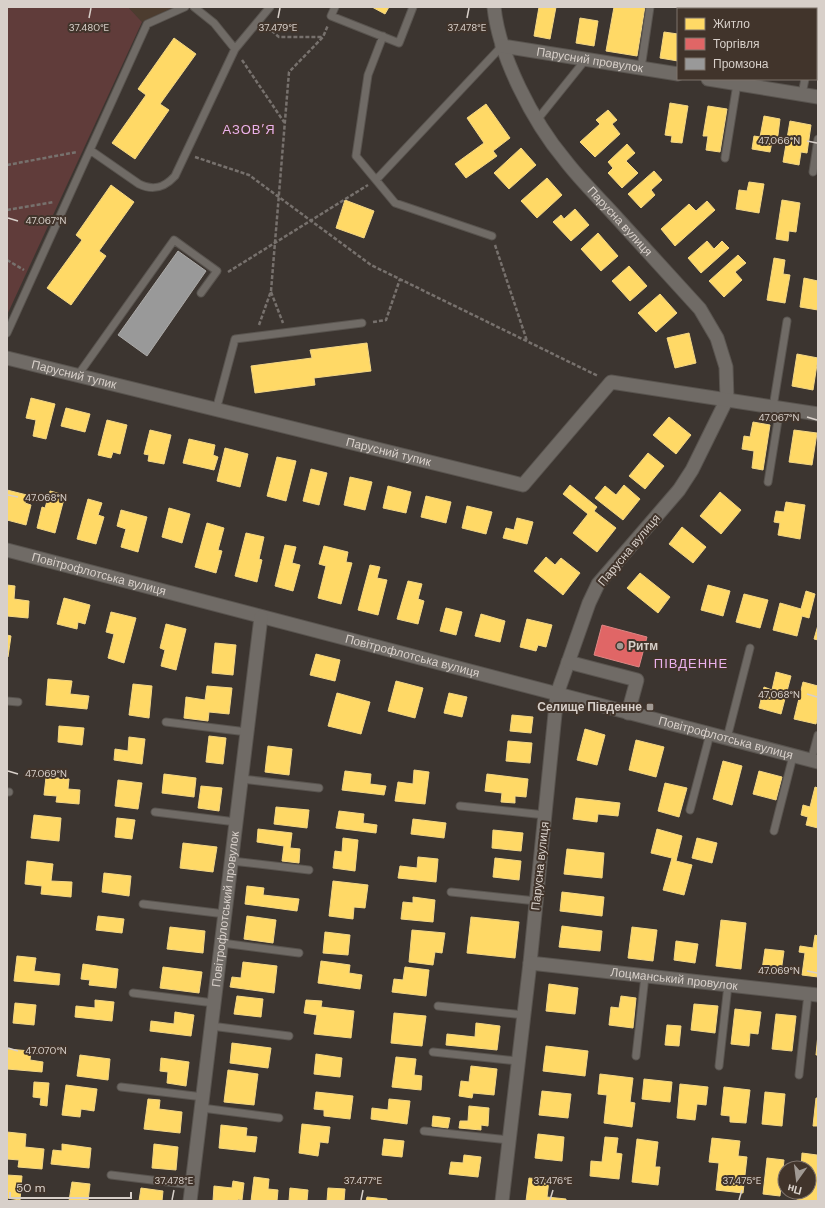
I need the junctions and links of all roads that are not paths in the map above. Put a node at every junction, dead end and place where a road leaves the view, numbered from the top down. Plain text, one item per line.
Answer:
1 (185, 7) edge
2 (194, 7) edge
3 (270, 7) edge
4 (335, 7) edge
5 (414, 7) edge
6 (494, 7) edge
7 (650, 7) edge
8 (384, 36) junction
9 (502, 46) junction
10 (235, 50) junction
11 (586, 59) junction
12 (641, 68) junction
13 (677, 74) edge
14 (722, 80) edge
15 (805, 80) edge
16 (737, 84) junction
17 (802, 94) junction
18 (818, 97) edge
19 (537, 120) junction
20 (818, 139) edge
21 (90, 150) junction
22 (725, 158) dead end
23 (813, 172) dead end
24 (376, 180) junction
25 (492, 236) road end
26 (201, 293) dead end
27 (786, 322) dead end
28 (362, 323) dead end
29 (7, 333) edge
30 (7, 358) edge
31 (78, 376) junction
32 (727, 399) junction
33 (776, 407) junction
34 (216, 410) junction
35 (818, 414) edge
36 (768, 482) dead end
37 (7, 550) edge
38 (261, 617) junction
39 (750, 648) dead end
40 (568, 662) junction
41 (557, 694) junction
42 (7, 701) edge
43 (18, 702) dead end
44 (628, 713) junction
45 (166, 722) dead end
46 (247, 732) junction
47 (710, 734) junction
48 (818, 735) edge
49 (727, 738) junction
50 (793, 756) junction
51 (815, 762) edge
52 (242, 778) junction
53 (319, 788) dead end
54 (460, 806) dead end
55 (690, 810) dead end
56 (155, 812) dead end
57 (545, 815) junction
58 (236, 822) junction
59 (774, 832) dead end
60 (232, 861) junction
61 (309, 870) dead end
62 (451, 892) dead end
63 (536, 901) junction
64 (143, 904) dead end
65 (225, 914) junction
66 (222, 944) junction
67 (299, 953) dead end
68 (530, 963) junction
69 (645, 976) junction
70 (728, 985) junction
71 (133, 993) dead end
72 (813, 995) edge
73 (214, 1003) junction
74 (438, 1006) dead end
75 (524, 1015) junction
76 (212, 1026) junction
77 (289, 1036) dead end
78 (433, 1052) dead end
79 (636, 1056) dead end
80 (518, 1061) junction
81 (719, 1066) dead end
82 (799, 1074) dead end
83 (121, 1087) dead end
84 (202, 1102) junction
85 (279, 1118) dead end
86 (424, 1131) dead end
87 (509, 1140) junction
88 (111, 1175) dead end
89 (192, 1185) junction
90 (190, 1201) edge
91 (502, 1201) edge

1 - 21 lane
2 - 10 lane
3 - 10 lane
4 - 8 lane
5 - 8 lane
6 - 9 street, Парусна вулиця
7 - 12 lane
8 - 24 lane
9 - 11 street, Парусний провулок
9 - 19 street, Парусна вулиця
9 - 24 lane
10 - 21 lane
11 - 12 street, Парусний провулок
11 - 19 lane
12 - 13 street, Парусний провулок
14 - 16 street
15 - 17 lane
16 - 17 street
16 - 22 lane
17 - 18 street
19 - 32 street, Парусна вулиця
20 - 23 lane
21 - 29 lane
24 - 25 lane
26 - 31 lane
27 - 33 lane
28 - 34 lane
30 - 31 street, Парусний тупик
31 - 34 street, Парусний тупик
32 - 33 street
32 - 34 street, Парусний тупик
32 - 40 street, Парусна вулиця
33 - 35 street
33 - 36 lane
37 - 38 street, Повітрофлотська вулиця
38 - 41 street, Повітрофлотська вулиця
38 - 46 street, Повітрофлотський провулок
39 - 49 lane
40 - 41 street, Парусна вулиця
40 - 44 street
41 - 44 street, Повітрофлотська вулиця
41 - 57 street, Парусна вулиця
42 - 43 lane
44 - 47 street, Повітрофлотська вулиця
45 - 46 lane
46 - 52 street, Повітрофлотський провулок
47 - 49 street, Повітрофлотська вулиця
47 - 55 lane
48 - 51 lane
49 - 50 street, Повітрофлотська вулиця
50 - 51 street, Повітрофлотська вулиця
50 - 59 lane
52 - 53 lane
52 - 58 street, Повітрофлотський провулок
54 - 57 lane
56 - 58 lane
57 - 63 street, Парусна вулиця
58 - 60 street, Повітрофлотський провулок
60 - 61 lane
60 - 65 street, Повітрофлотський провулок
62 - 63 lane
63 - 68 street, Парусна вулиця
64 - 65 lane
65 - 66 street, Повітрофлотський провулок
66 - 67 lane
66 - 73 street, Повітрофлотський провулок
68 - 69 street, Лоцманський провулок
68 - 75 street, Парусна вулиця
69 - 70 street, Лоцманський провулок
69 - 79 lane
70 - 72 street, Лоцманський провулок
70 - 81 lane
71 - 73 lane
72 - 82 lane
73 - 76 street, Повітрофлотський провулок
74 - 75 lane
75 - 80 street, Парусна вулиця
76 - 77 lane
76 - 84 street, Повітрофлотський провулок
78 - 80 lane
80 - 87 street, Парусна вулиця
83 - 84 lane
84 - 85 lane
84 - 89 street, Повітрофлотський провулок
86 - 87 lane
87 - 91 street, Парусна вулиця
88 - 89 lane
89 - 90 street, Повітрофлотський провулок

